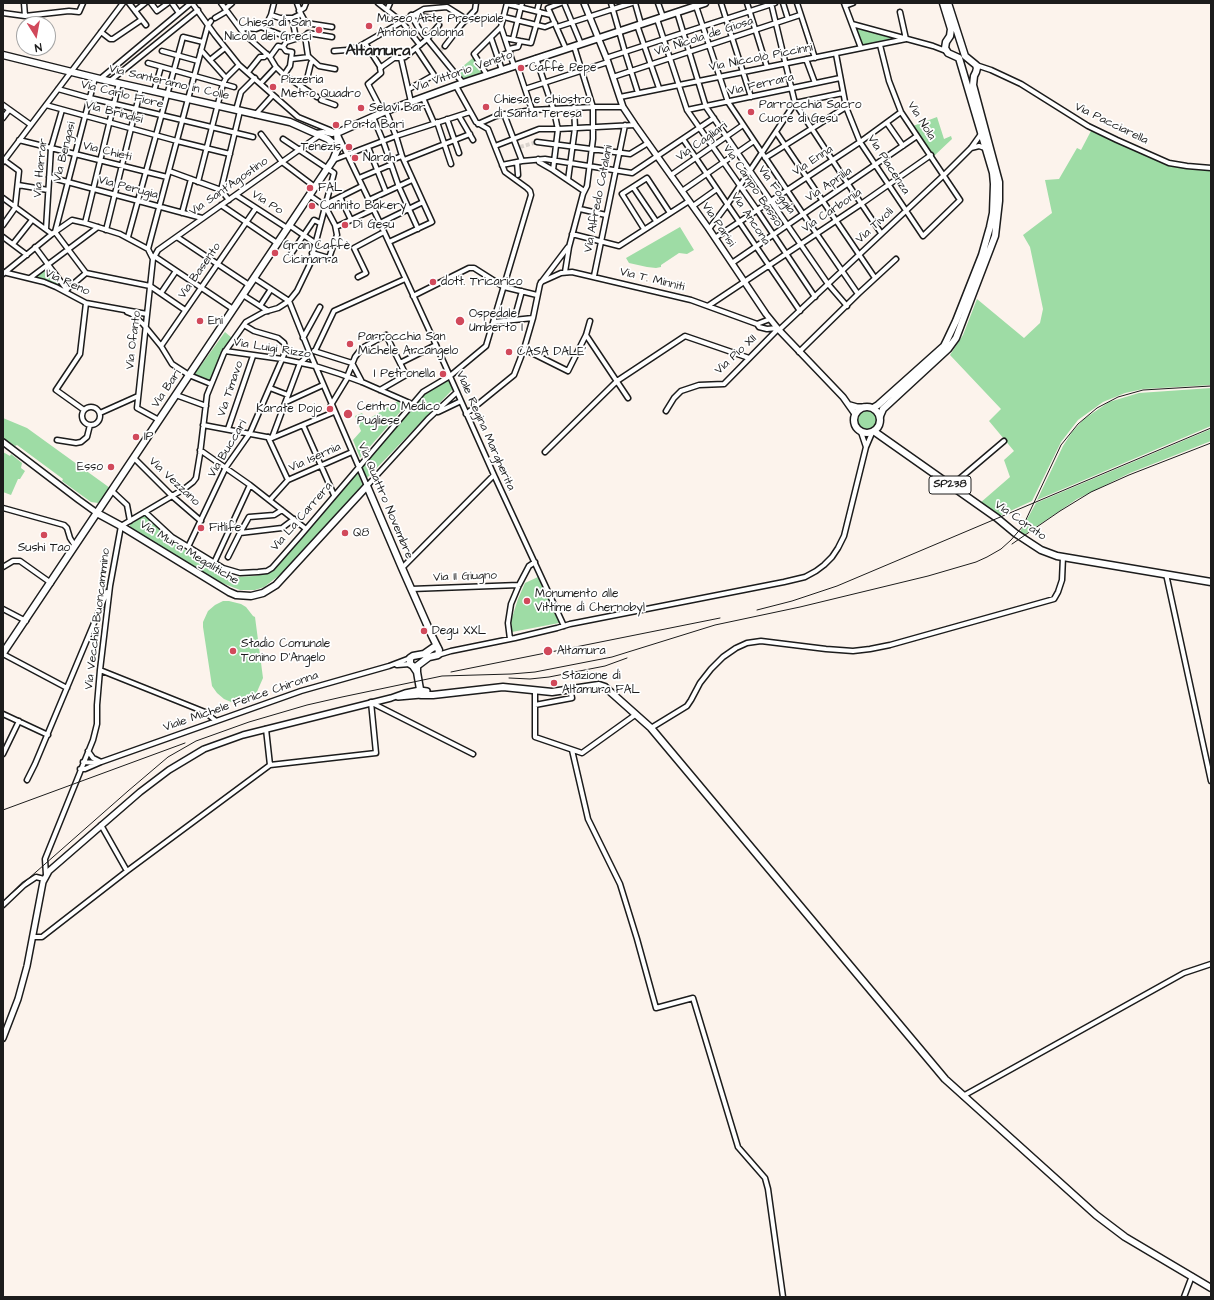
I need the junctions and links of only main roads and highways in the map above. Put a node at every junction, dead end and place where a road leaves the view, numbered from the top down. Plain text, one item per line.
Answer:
1 (705, 3) edge
2 (943, 3) edge
3 (948, 3) edge
4 (684, 6) edge
5 (947, 41) junction
6 (960, 42) junction
7 (3, 55) edge
8 (975, 74) junction
9 (964, 75) junction
10 (336, 130) joint
11 (338, 148) junction
12 (873, 408) junction
13 (880, 416) junction
14 (881, 422) junction
15 (873, 432) junction
16 (884, 438) junction
17 (367, 486) joint
18 (97, 513) junction
19 (1211, 582) edge
20 (3, 653) edge
21 (420, 690) junction
22 (445, 694) junction
23 (1211, 1288) edge

1 - 4 main road, Via Vittorio Veneto
2 - 5 main road
3 - 6 main road
4 - 10 main road, Via Vittorio Veneto
5 - 6 main road
5 - 9 main road
6 - 8 main road
7 - 11 main road, Via Santeramo in Colle
8 - 9 main road
8 - 13 main road
9 - 12 main road
10 - 11 main road, Via Bari
11 - 18 main road, Via Bari
12 - 13 main road
12 - 15 main road
13 - 14 main road
14 - 15 main road
14 - 16 main road
15 - 16 main road, Via Corato
16 - 19 main road, Via Corato / SP238
17 - 18 main road, Via Mura Megalitiche
17 - 21 main road, Via Quattro Novembre
18 - 20 main road, Via Bari
21 - 22 main road
21 - 22 main road
22 - 23 main road

